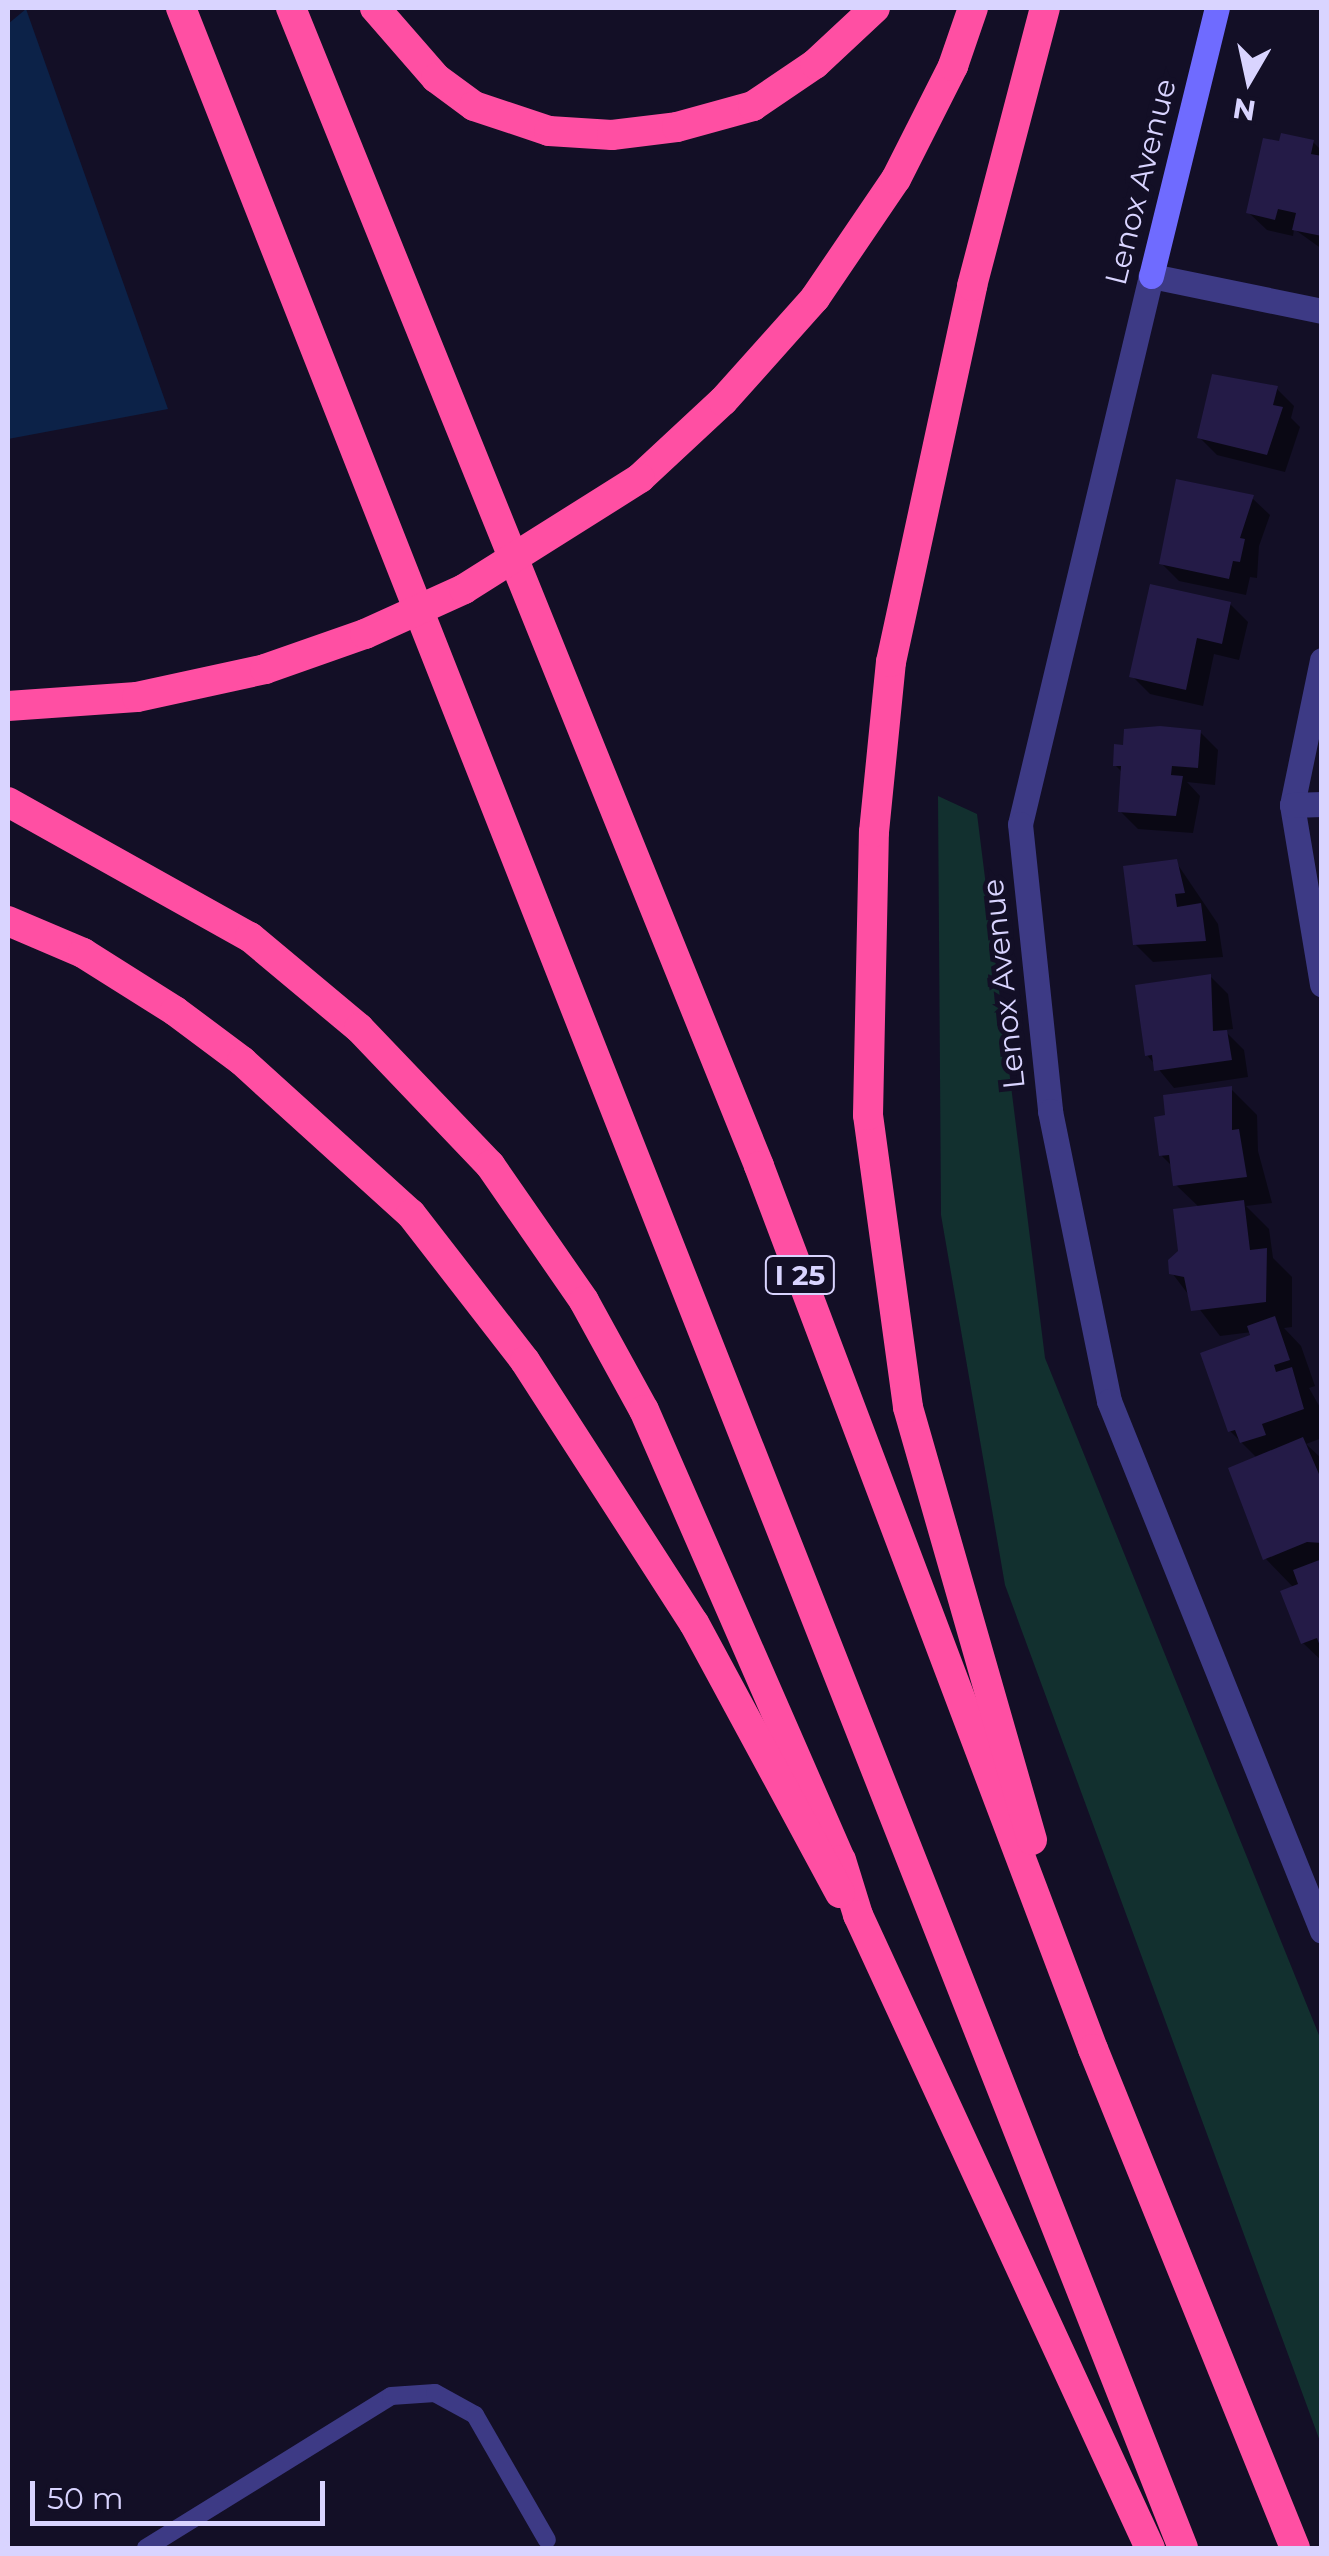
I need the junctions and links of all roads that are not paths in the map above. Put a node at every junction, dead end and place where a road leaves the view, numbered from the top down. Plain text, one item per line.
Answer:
1 (181, 8) edge
2 (292, 8) edge
3 (375, 8) edge
4 (875, 8) edge
5 (974, 8) edge
6 (1045, 8) edge
7 (1217, 8) edge
8 (1152, 276) junction
9 (1322, 311) edge
10 (1322, 660) edge
11 (8, 706) edge
12 (8, 802) edge
13 (1322, 804) edge
14 (1292, 805) junction
15 (8, 921) edge
16 (1322, 984) edge
17 (858, 1915) junction
18 (1322, 1931) edge
19 (1093, 2049) junction
20 (546, 2540) dead end
21 (146, 2548) edge
22 (1150, 2548) edge
23 (1183, 2548) edge
24 (1295, 2548) edge

1 - 23 highway
2 - 19 highway, I 25
3 - 4 highway
5 - 11 highway, bridge
6 - 19 highway
7 - 8 street, Lenox Avenue
8 - 9 street
8 - 18 street, Lenox Avenue
10 - 14 street
12 - 17 highway
13 - 14 street
14 - 16 street
15 - 17 highway
17 - 22 highway
19 - 24 highway, I 25
20 - 21 lane

